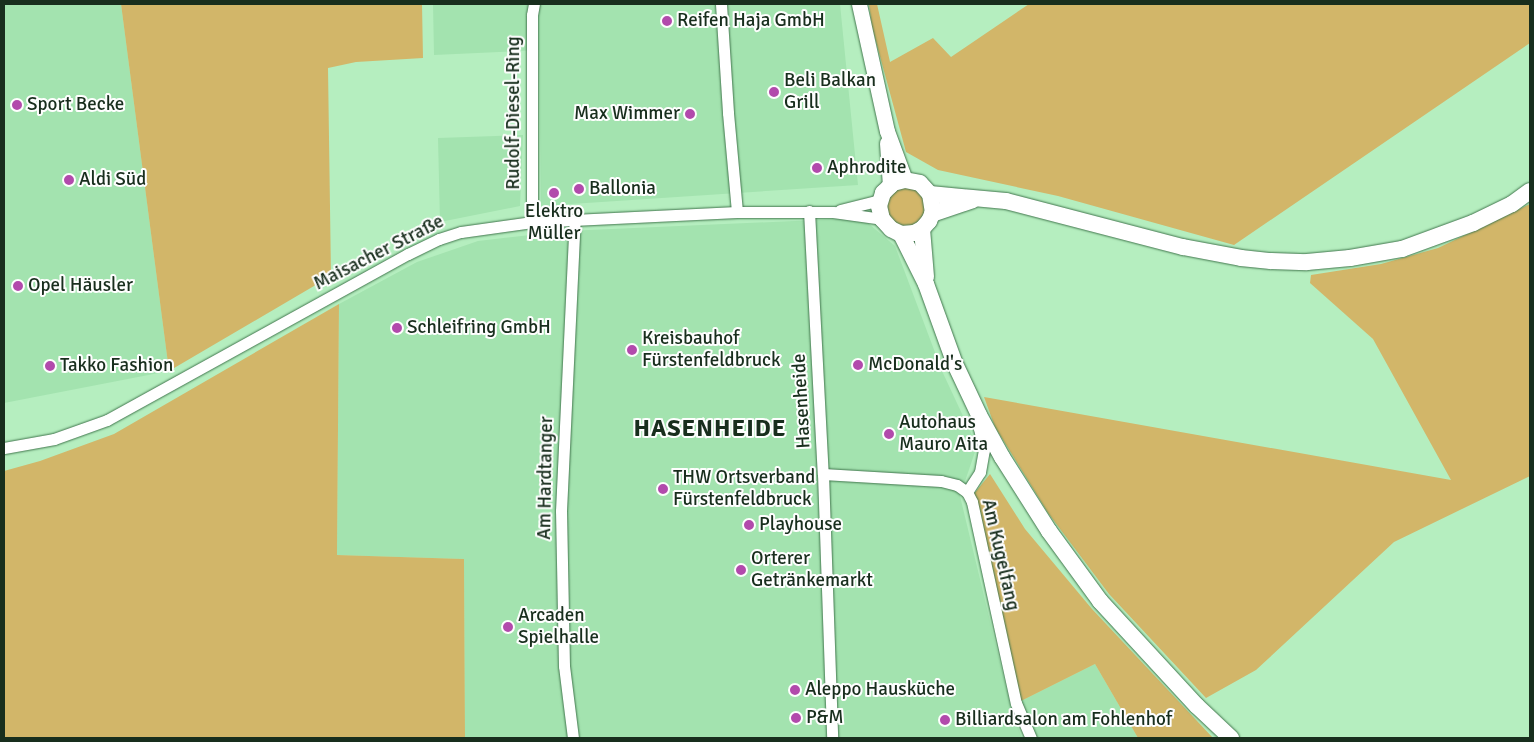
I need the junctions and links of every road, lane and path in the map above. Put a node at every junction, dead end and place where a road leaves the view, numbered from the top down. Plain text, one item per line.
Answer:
1 (534, 4) edge
2 (721, 4) edge
3 (859, 4) edge
4 (887, 131) junction
5 (906, 180) junction
6 (890, 186) junction
7 (1530, 192) edge
8 (930, 194) junction
9 (979, 197) junction
10 (880, 200) junction
11 (809, 211) junction
12 (737, 212) junction
13 (833, 212) junction
14 (932, 214) junction
15 (575, 219) junction
16 (882, 219) junction
17 (532, 222) junction
18 (922, 229) junction
19 (901, 234) junction
20 (926, 284) junction
21 (979, 415) junction
22 (4, 448) edge
23 (823, 474) junction
24 (967, 492) junction
25 (573, 738) edge
26 (832, 738) edge
27 (1031, 738) edge
28 (1231, 738) edge

1 - 17 street, Rudolf-Diesel-Ring
2 - 12 street
3 - 4 street
4 - 5 street
4 - 6 street
5 - 6 main road
5 - 8 main road
6 - 10 main road
7 - 9 main road
8 - 9 main road
8 - 14 main road
9 - 14 main road
10 - 13 street, Maisacher Straße
10 - 16 main road
11 - 12 street, Maisacher Straße
11 - 13 street, Maisacher Straße
11 - 23 street, Hasenheide
12 - 15 street, Maisacher Straße
13 - 16 street, Maisacher Straße
14 - 18 main road
15 - 17 street, Maisacher Straße
15 - 25 street, Am Hardtanger
16 - 19 main road
17 - 22 street, Maisacher Straße
18 - 19 main road
18 - 20 main road
19 - 20 main road
20 - 21 main road
21 - 24 street
21 - 28 main road
23 - 24 street, Am Kugelfang
23 - 26 street, Hasenheide
24 - 27 street, Am Kugelfang

